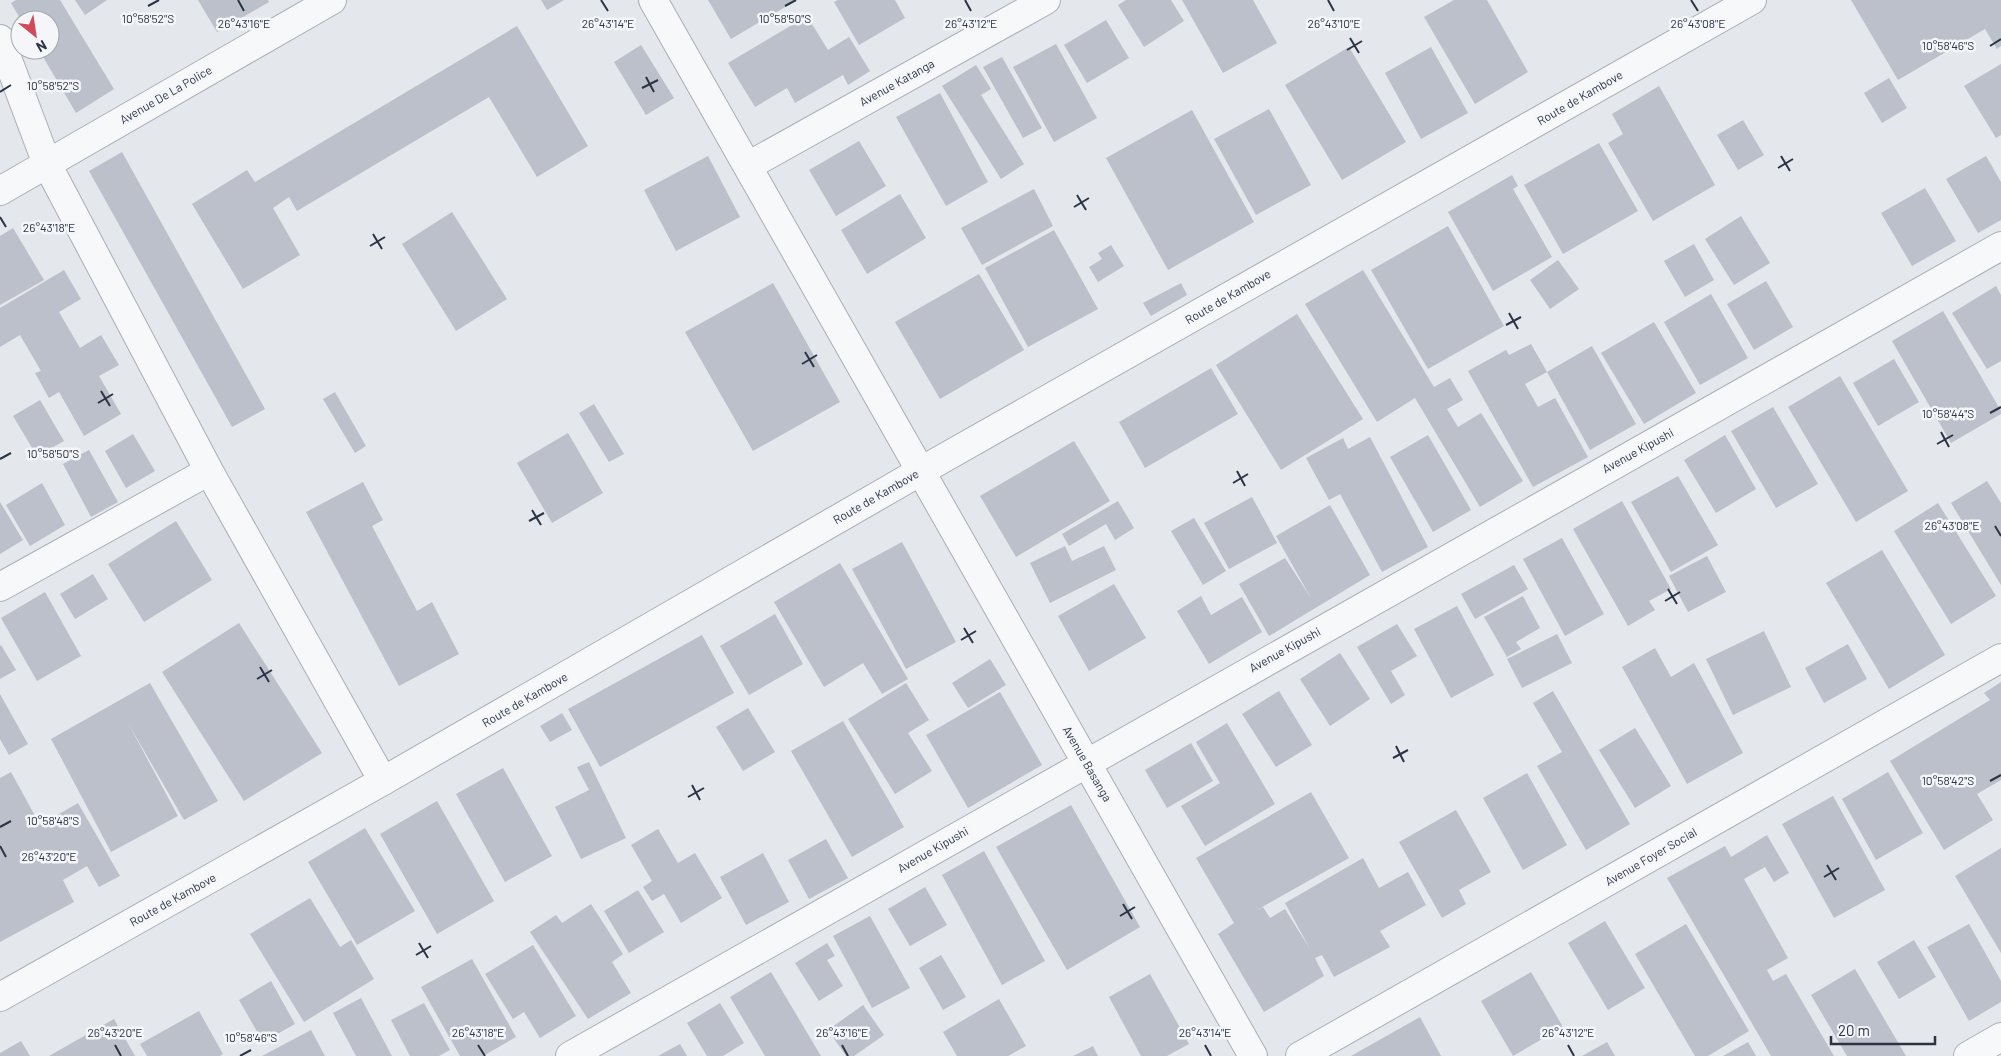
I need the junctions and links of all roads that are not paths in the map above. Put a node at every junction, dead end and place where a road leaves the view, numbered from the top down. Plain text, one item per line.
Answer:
1 (332, 0) edge
2 (653, 0) edge
3 (1046, 0) edge
4 (1752, 0) edge
5 (0, 38) edge
6 (47, 164) junction
7 (748, 166) junction
8 (0, 191) edge
9 (2001, 246) edge
10 (209, 471) junction
11 (921, 471) junction
12 (0, 587) edge
13 (2001, 658) edge
14 (1086, 762) junction
15 (383, 781) junction
16 (0, 997) edge
17 (2001, 1037) edge
18 (570, 1056) edge
19 (1253, 1056) edge
20 (1300, 1056) edge
21 (1968, 1056) edge

1 - 6 street, Avenue De La Police
2 - 7 street, Avenue Basanga
3 - 7 street, Avenue Katanga
4 - 11 street, Route de Kambove
5 - 6 street
6 - 8 street, Avenue De La Police
6 - 10 street
7 - 11 street, Avenue Basanga
9 - 14 street, Avenue Kipushi
10 - 12 street
10 - 15 street
11 - 14 street, Avenue Basanga
11 - 15 street, Route de Kambove
13 - 20 street, Avenue Foyer Social
14 - 18 street, Avenue Kipushi
14 - 19 street, Avenue Basanga
15 - 16 street, Route de Kambove
17 - 21 street

